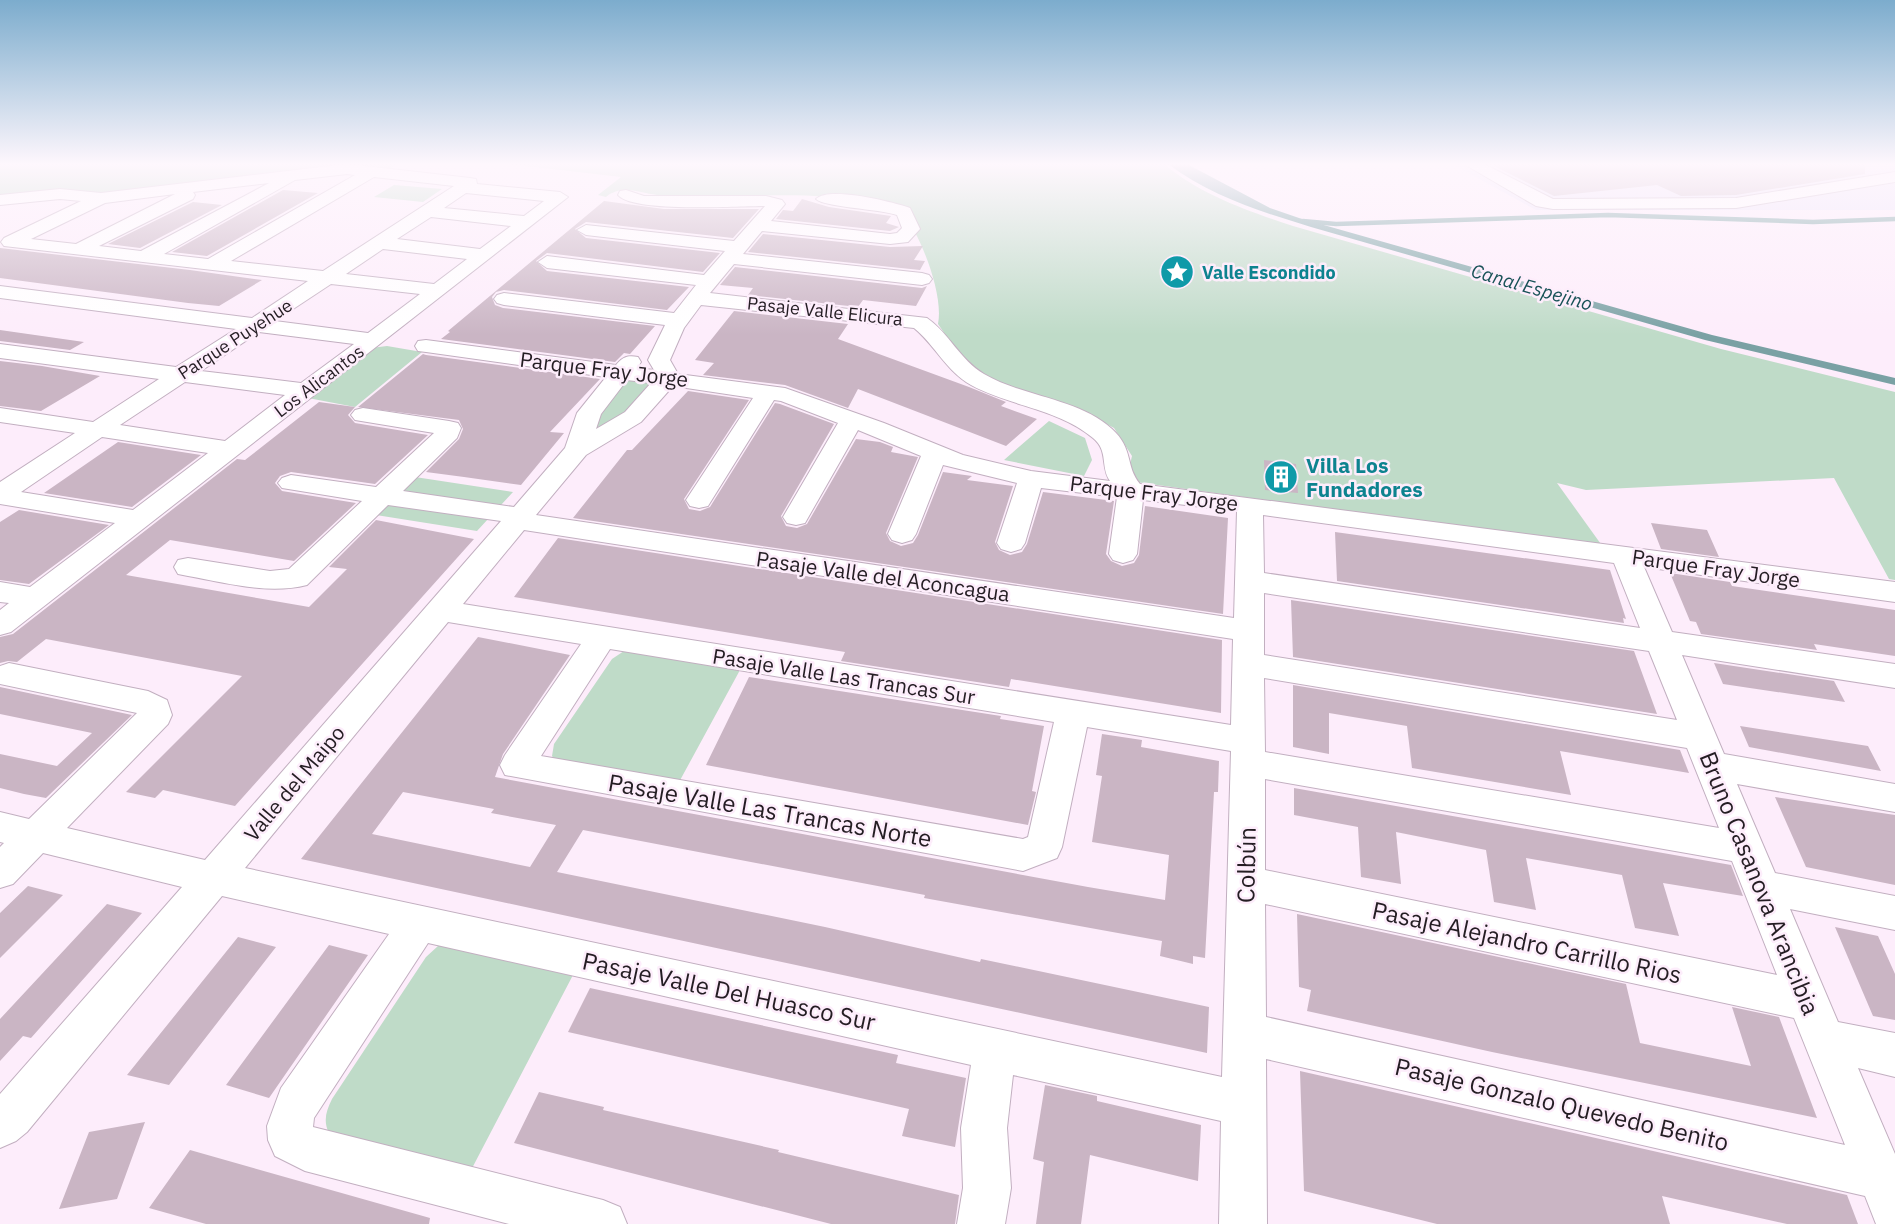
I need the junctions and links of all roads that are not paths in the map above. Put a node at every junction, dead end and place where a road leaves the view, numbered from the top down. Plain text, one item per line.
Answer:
1 (53, 221) edge
2 (135, 221) edge
3 (211, 221) edge
4 (287, 221) edge
5 (412, 221) edge
6 (519, 221) edge
7 (762, 221) edge
8 (908, 221) edge
9 (527, 222) joint
10 (758, 226) junction
11 (586, 230) dead end
12 (380, 243) junction
13 (5, 244) edge
14 (78, 250) junction
15 (734, 252) junction
16 (484, 255) junction
17 (144, 257) junction
18 (547, 262) dead end
19 (211, 265) junction
20 (327, 278) junction
21 (922, 279) dead end
22 (703, 289) junction
23 (438, 290) junction
24 (0, 292) edge
25 (504, 299) dead end
26 (677, 323) junction
27 (255, 325) junction
28 (372, 340) junction
29 (426, 346) dead end
30 (0, 351) edge
31 (619, 372) junction
32 (179, 375) junction
33 (669, 377) junction
34 (306, 391) junction
35 (768, 392) junction
36 (0, 415) edge
37 (363, 415) dead end
38 (852, 420) junction
39 (97, 430) junction
40 (231, 449) junction
41 (577, 450) junction
42 (935, 453) junction
43 (1031, 479) junction
44 (291, 482) dead end
45 (1131, 489) junction
46 (0, 495) edge
47 (383, 496) junction
48 (699, 500) dead end
49 (1251, 505) junction
50 (796, 517) dead end
51 (138, 519) junction
52 (519, 519) junction
53 (902, 534) dead end
54 (1011, 543) dead end
55 (1122, 554) dead end
56 (1625, 555) junction
57 (188, 567) dead end
58 (1250, 581) junction
59 (0, 592) edge
60 (1895, 592) edge
61 (35, 598) junction
62 (441, 611) junction
63 (0, 625) edge
64 (602, 637) junction
65 (1661, 641) junction
66 (1249, 647) junction
67 (9, 675) dead end
68 (1895, 676) edge
69 (1073, 713) junction
70 (1248, 752) junction
71 (1706, 752) junction
72 (1895, 798) edge
73 (0, 827) edge
74 (37, 836) junction
75 (1746, 848) junction
76 (0, 872) edge
77 (214, 878) junction
78 (1246, 883) junction
79 (1762, 887) junction
80 (1895, 913) edge
81 (419, 923) junction
82 (1809, 1000) junction
83 (1244, 1033) junction
84 (1825, 1040) junction
85 (995, 1049) junction
86 (1895, 1055) edge
87 (1244, 1104) junction
88 (4, 1127) edge
89 (1888, 1193) edge
90 (603, 1224) edge
91 (981, 1224) edge
92 (1242, 1224) edge

1 - 13 street
2 - 14 street
3 - 17 street
4 - 19 street
5 - 12 street, Parque Puyehue
6 - 9 street
7 - 10 street
8 - 10 street
9 - 16 street, Los Alicantos
10 - 15 street
11 - 15 street
12 - 16 street
12 - 20 street, Parque Puyehue
13 - 14 street
14 - 17 street
15 - 21 street
15 - 22 street
16 - 23 street, Los Alicantos
17 - 19 street
18 - 22 street, Pasaje Valle Elicura
19 - 20 street
20 - 23 street
20 - 27 street, Parque Puyehue
22 - 26 street
22 - 45 street, Pasaje Valle Elicura
23 - 28 street, Los Alicantos
24 - 27 street
25 - 26 street
26 - 31 street, Valle del Maipo
26 - 33 street
27 - 28 street
27 - 32 street, Parque Puyehue
28 - 34 street, Los Alicantos
29 - 31 street, Parque Fray Jorge
30 - 32 street
31 - 33 street, Parque Fray Jorge
31 - 41 street, Valle del Maipo
32 - 34 street
32 - 39 street, Parque Puyehue
33 - 35 street, Parque Fray Jorge
33 - 41 street, Valle del Maipo
34 - 40 street, Los Alicantos
35 - 38 street, Parque Fray Jorge
35 - 48 street
36 - 39 street
37 - 47 street
38 - 42 street, Parque Fray Jorge
38 - 50 street
39 - 40 street
39 - 46 street, Parque Puyehue
40 - 51 street, Los Alicantos
41 - 52 street, Valle del Maipo
42 - 43 street, Parque Fray Jorge
42 - 53 street
43 - 45 street, Parque Fray Jorge
43 - 54 street
44 - 47 street, Pasaje Valle del Aconcagua
45 - 49 street, Parque Fray Jorge
45 - 55 street
46 - 51 street
47 - 52 street, Pasaje Valle del Aconcagua
47 - 57 street
49 - 56 street, Parque Fray Jorge
49 - 58 street, Colbún
51 - 61 street, Los Alicantos
52 - 62 street, Valle del Maipo
52 - 66 street, Pasaje Valle del Aconcagua
56 - 60 street, Parque Fray Jorge
56 - 65 street, Bruno Casanova Arancibia
58 - 65 street
58 - 66 street, Colbún
59 - 61 street
61 - 63 street, Los Alicantos
62 - 64 street, Pasaje Valle Las Trancas Sur
62 - 77 street, Valle del Maipo
64 - 69 street, Pasaje Valle Las Trancas Sur
64 - 69 street, Pasaje Valle Las Trancas Norte
65 - 68 street
65 - 71 street, Bruno Casanova Arancibia
66 - 70 street, Colbún
66 - 71 street, Pasaje Valle del Aconcagua
67 - 74 street
69 - 70 street, Pasaje Valle Las Trancas Sur
70 - 75 street, Pasaje Valle Las Trancas Sur
70 - 78 street, Colbún
71 - 72 street, Pasaje Valle del Aconcagua
71 - 75 street, Bruno Casanova Arancibia
73 - 74 street, Pasaje Valle Del Huasco Sur
74 - 76 street
74 - 77 street, Pasaje Valle Del Huasco Sur
75 - 79 street, Bruno Casanova Arancibia
77 - 81 street, Pasaje Valle Del Huasco Sur
77 - 88 street, Valle del Maipo
78 - 82 street, Pasaje Alejandro Carrillo Rios
78 - 83 street, Colbún
79 - 80 street
79 - 82 street, Bruno Casanova Arancibia
81 - 85 street, Pasaje Valle Del Huasco Sur
81 - 90 street
82 - 84 street, Bruno Casanova Arancibia
83 - 87 street, Colbún
83 - 89 street, Pasaje Gonzalo Quevedo Benito
84 - 86 street
84 - 89 street, Bruno Casanova Arancibia
85 - 87 street, Pasaje Valle Del Huasco Sur
85 - 91 street
87 - 92 street, Colbún

